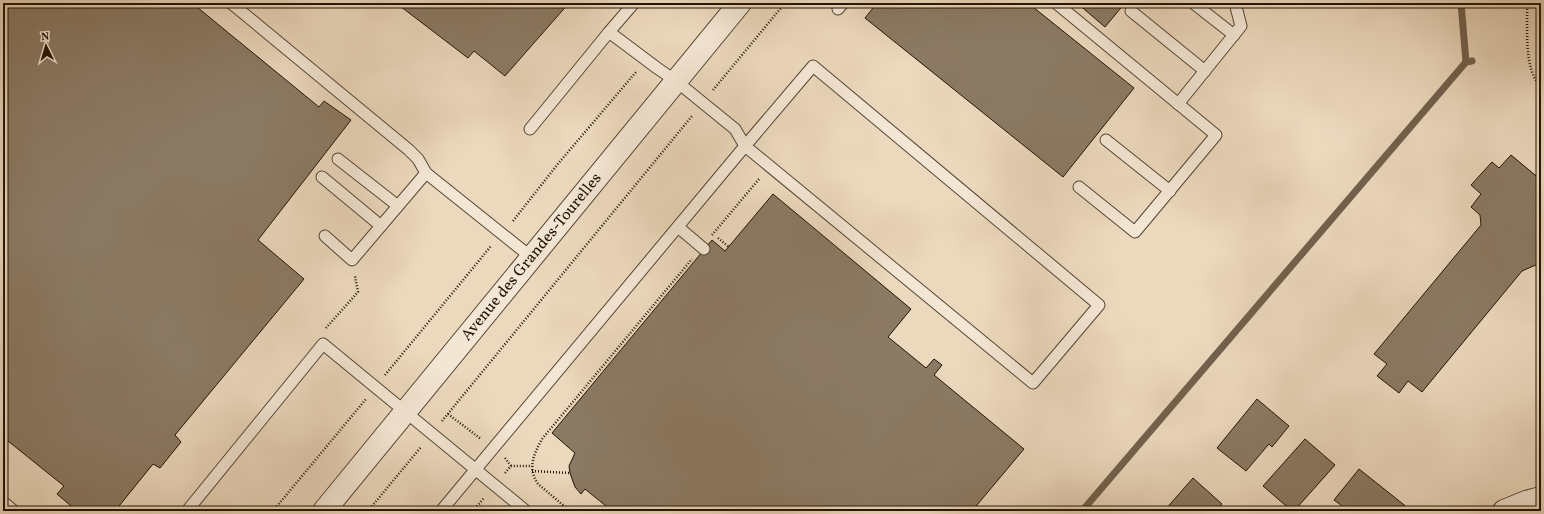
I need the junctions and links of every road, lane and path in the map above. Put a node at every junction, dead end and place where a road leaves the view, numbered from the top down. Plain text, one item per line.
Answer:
1 (231, 3) edge
2 (634, 3) edge
3 (740, 3) edge
4 (785, 3) edge
5 (1056, 3) edge
6 (1193, 3) edge
7 (1236, 3) edge
8 (1526, 3) edge
9 (1131, 11) dead end
10 (609, 32) junction
11 (1234, 35) junction
12 (646, 60) junction
13 (1205, 71) junction
14 (676, 81) junction
15 (1541, 87) edge
16 (715, 88) dead end
17 (1178, 104) junction
18 (690, 118) dead end
19 (530, 129) dead end
20 (1106, 140) dead end
21 (745, 146) junction
22 (338, 159) dead end
23 (426, 173) junction
24 (322, 177) dead end
25 (760, 178) dead end
26 (1079, 187) dead end
27 (1170, 191) junction
28 (398, 206) junction
29 (512, 222) dead end
30 (381, 226) junction
31 (678, 227) junction
32 (712, 234) junction
33 (325, 236) dead end
34 (709, 238) dead end
35 (491, 246) dead end
36 (729, 247) dead end
37 (704, 249) dead end
38 (531, 257) junction
39 (693, 257) dead end
40 (352, 260) junction
41 (324, 330) dead end
42 (383, 377) dead end
43 (368, 396) dead end
44 (405, 411) junction
45 (448, 414) junction
46 (444, 418) dead end
47 (481, 440) dead end
48 (420, 448) dead end
49 (504, 456) dead end
50 (511, 466) junction
51 (532, 466) junction
52 (476, 470) junction
53 (532, 471) junction
54 (505, 473) dead end
55 (570, 473) dead end
56 (486, 496) dead end
57 (1541, 498) edge
58 (3, 502) edge
59 (14, 511) edge
60 (187, 511) edge
61 (273, 511) edge
62 (324, 511) edge
63 (368, 511) edge
64 (442, 511) edge
65 (473, 511) edge
66 (526, 511) edge
67 (570, 511) edge
68 (1504, 511) edge

1 - 23 lane
2 - 10 lane
3 - 14 street, Avenue des Grandes-Tourelles
4 - 16 path
5 - 17 lane
6 - 11 lane
7 - 11 lane
8 - 15 path
9 - 13 lane
10 - 12 lane
10 - 19 lane
11 - 13 lane
12 - 14 lane
12 - 29 path
13 - 17 lane
14 - 21 lane
14 - 38 street, Avenue des Grandes-Tourelles
17 - 27 lane
18 - 45 path
20 - 27 lane
21 - 21 lane
21 - 31 lane
22 - 28 lane
23 - 28 lane
23 - 38 lane
24 - 30 lane
25 - 32 path
26 - 27 lane
28 - 30 lane
30 - 40 lane
31 - 37 lane
31 - 52 lane
32 - 34 path
32 - 36 path
33 - 40 lane
35 - 42 path
38 - 44 street, Avenue des Grandes-Tourelles
39 - 51 path
40 - 41 path
43 - 61 path
44 - 52 lane
44 - 60 lane
44 - 62 street, Avenue des Grandes-Tourelles
45 - 46 path
45 - 47 path
48 - 63 path
49 - 50 path
50 - 51 path
50 - 54 path
51 - 53 path
52 - 64 lane
52 - 66 lane
53 - 55 path
53 - 67 path
56 - 65 path
57 - 68 street
58 - 59 lane

